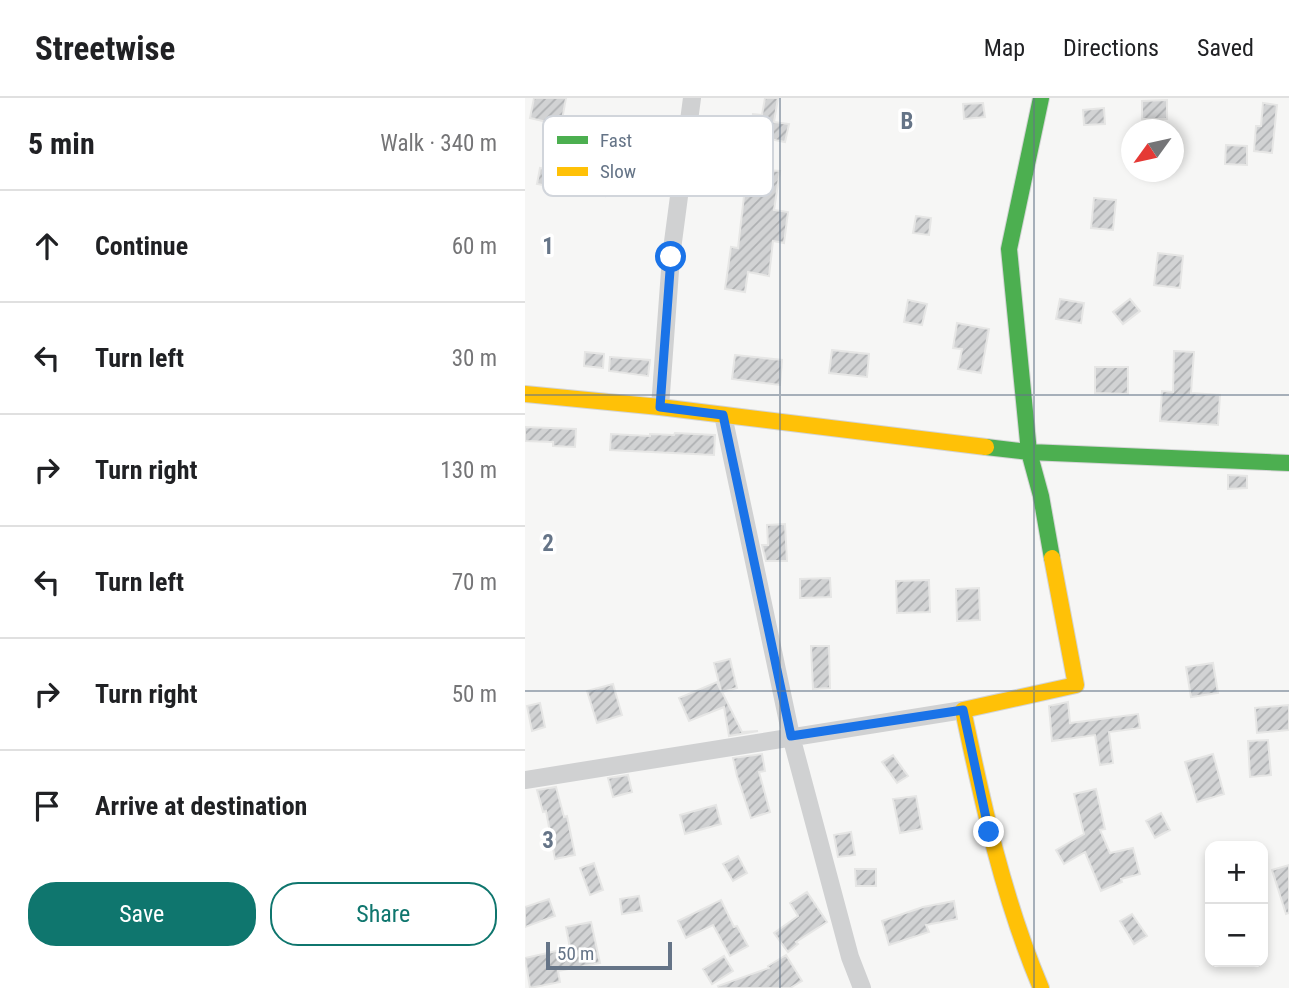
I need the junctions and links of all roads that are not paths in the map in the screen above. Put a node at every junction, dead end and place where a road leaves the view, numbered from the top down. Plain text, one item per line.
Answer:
1 (692, 98) edge
2 (1041, 98) edge
3 (690, 116) edge
4 (679, 196) edge
5 (525, 394) edge
6 (660, 407) junction
7 (723, 415) junction
8 (1029, 452) junction
9 (1289, 463) edge
10 (963, 710) junction
11 (791, 736) junction
12 (525, 780) edge
13 (862, 988) edge
14 (1041, 988) edge

1 - 3 street
2 - 8 street
4 - 6 street
5 - 6 street
6 - 7 street
7 - 8 street
7 - 11 street
8 - 9 street
8 - 10 street
10 - 11 street
10 - 14 street
11 - 12 street
11 - 13 street

